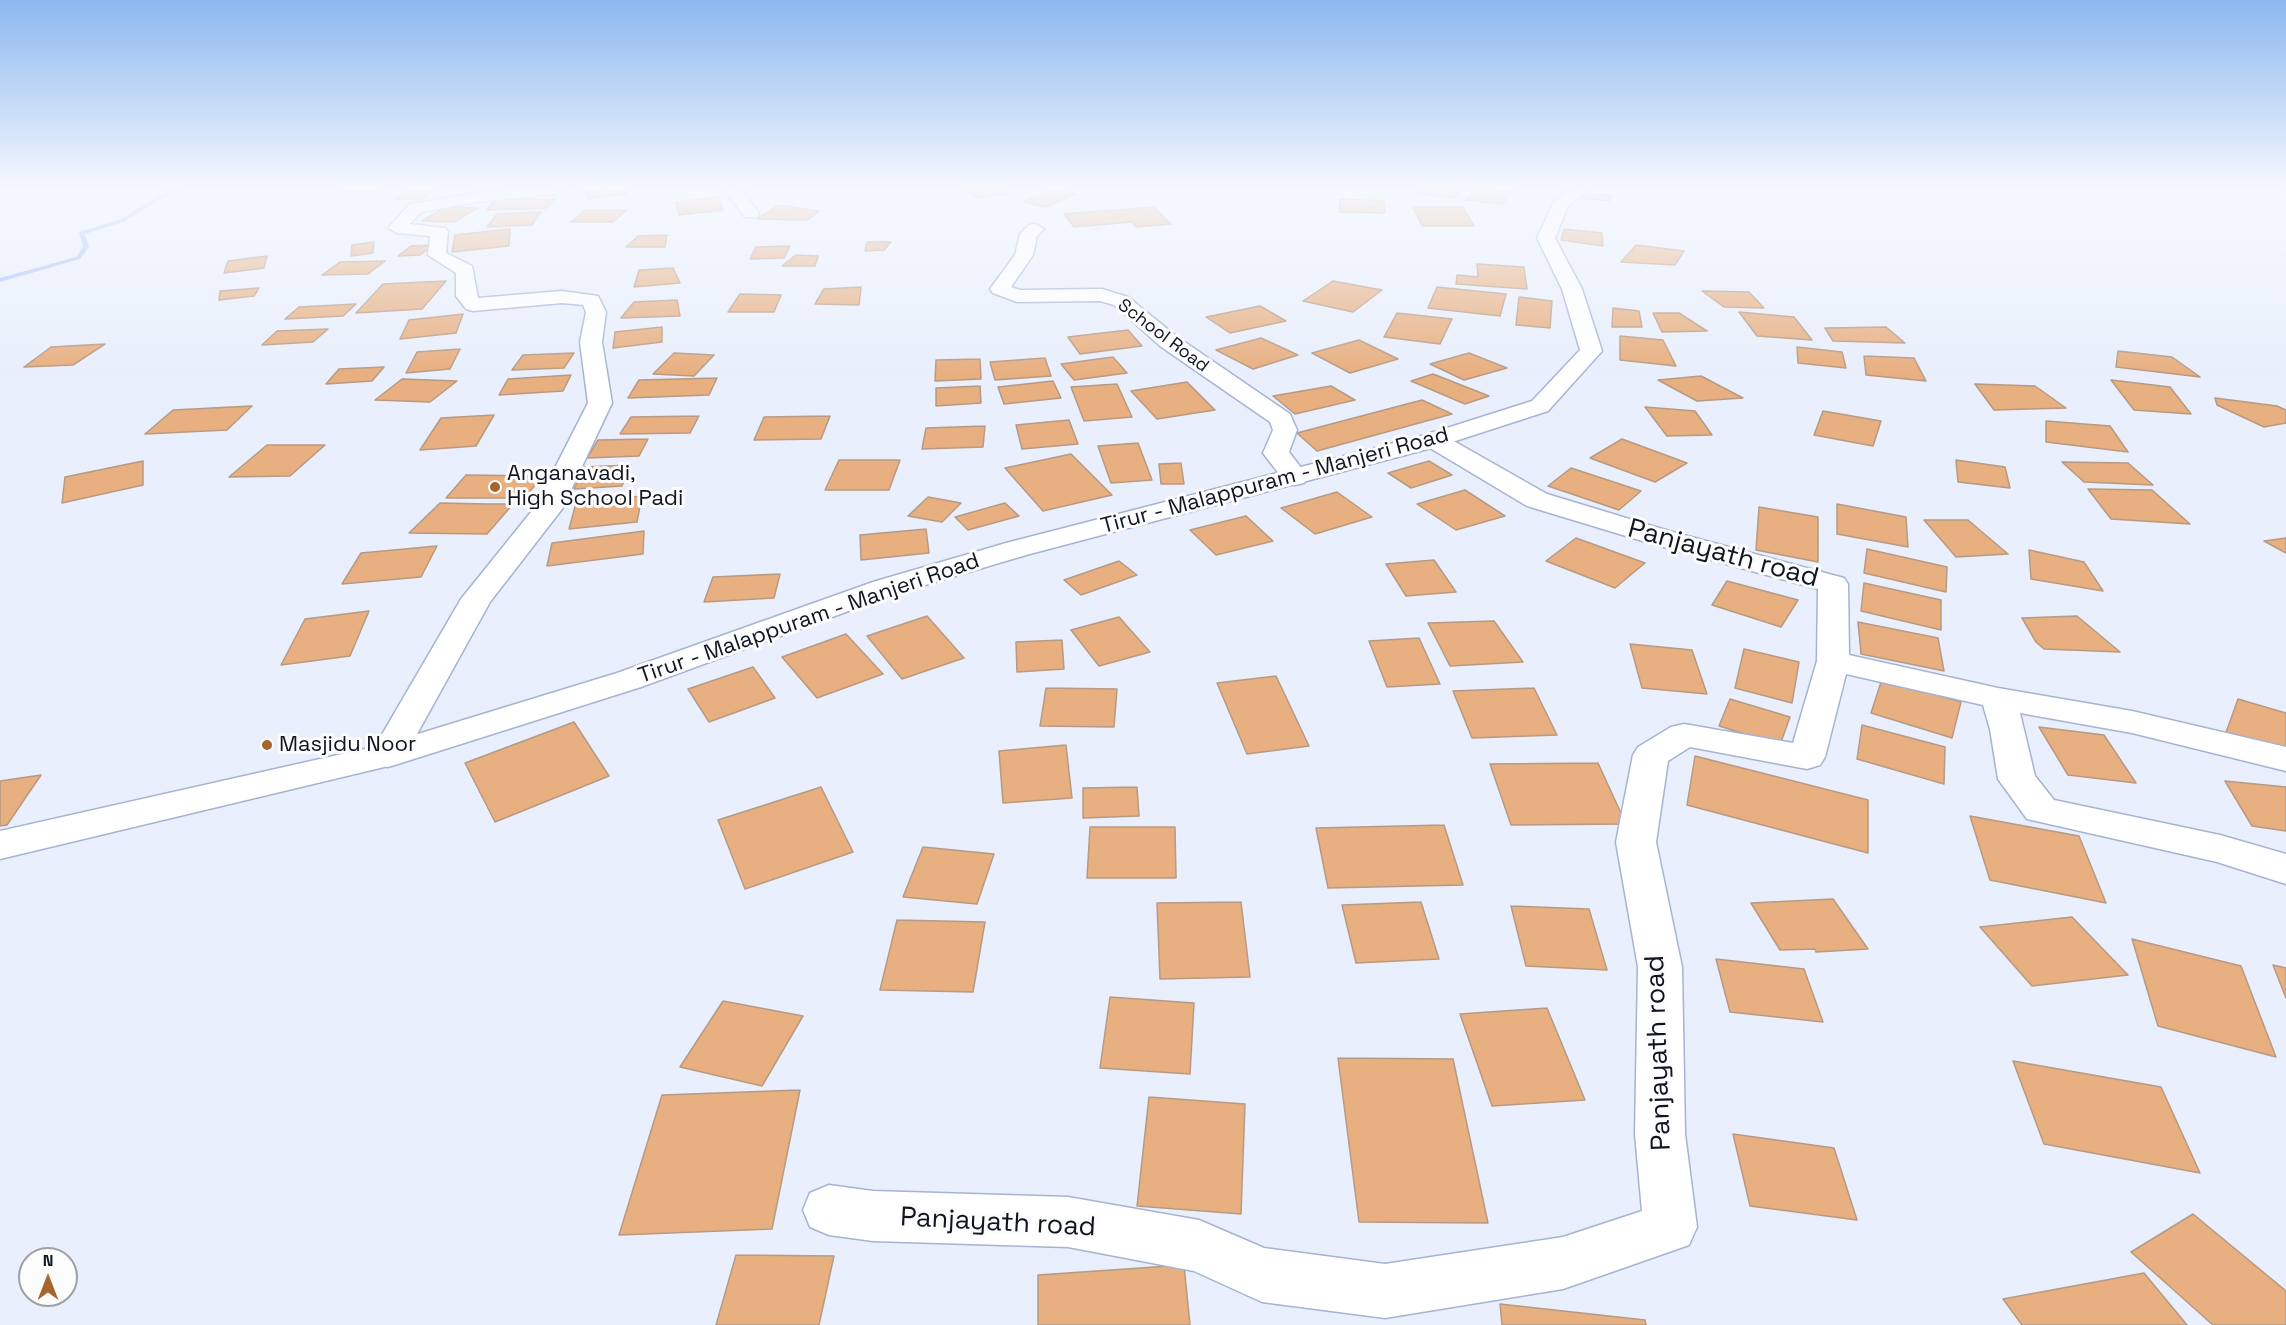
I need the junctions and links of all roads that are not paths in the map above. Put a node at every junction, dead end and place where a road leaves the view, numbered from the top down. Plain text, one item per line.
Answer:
1 (437, 251) edge
2 (1025, 251) edge
3 (1553, 251) edge
4 (1434, 440) junction
5 (1295, 477) junction
6 (1833, 660) junction
7 (1998, 698) junction
8 (388, 755) junction
9 (2286, 759) edge
10 (0, 845) edge
11 (2286, 869) edge
12 (829, 1210) dead end

1 - 8 street
2 - 5 street, School Road
3 - 4 street, Tirur - Malappuram - Manjeri Road
4 - 5 street, Tirur - Malappuram - Manjeri Road
4 - 6 street, Panjayath road
5 - 8 street, Tirur - Malappuram - Manjeri Road
6 - 7 street
6 - 12 street, Panjayath road
7 - 9 street
7 - 11 street
8 - 10 street, Tirur - Malappuram - Manjeri Road

